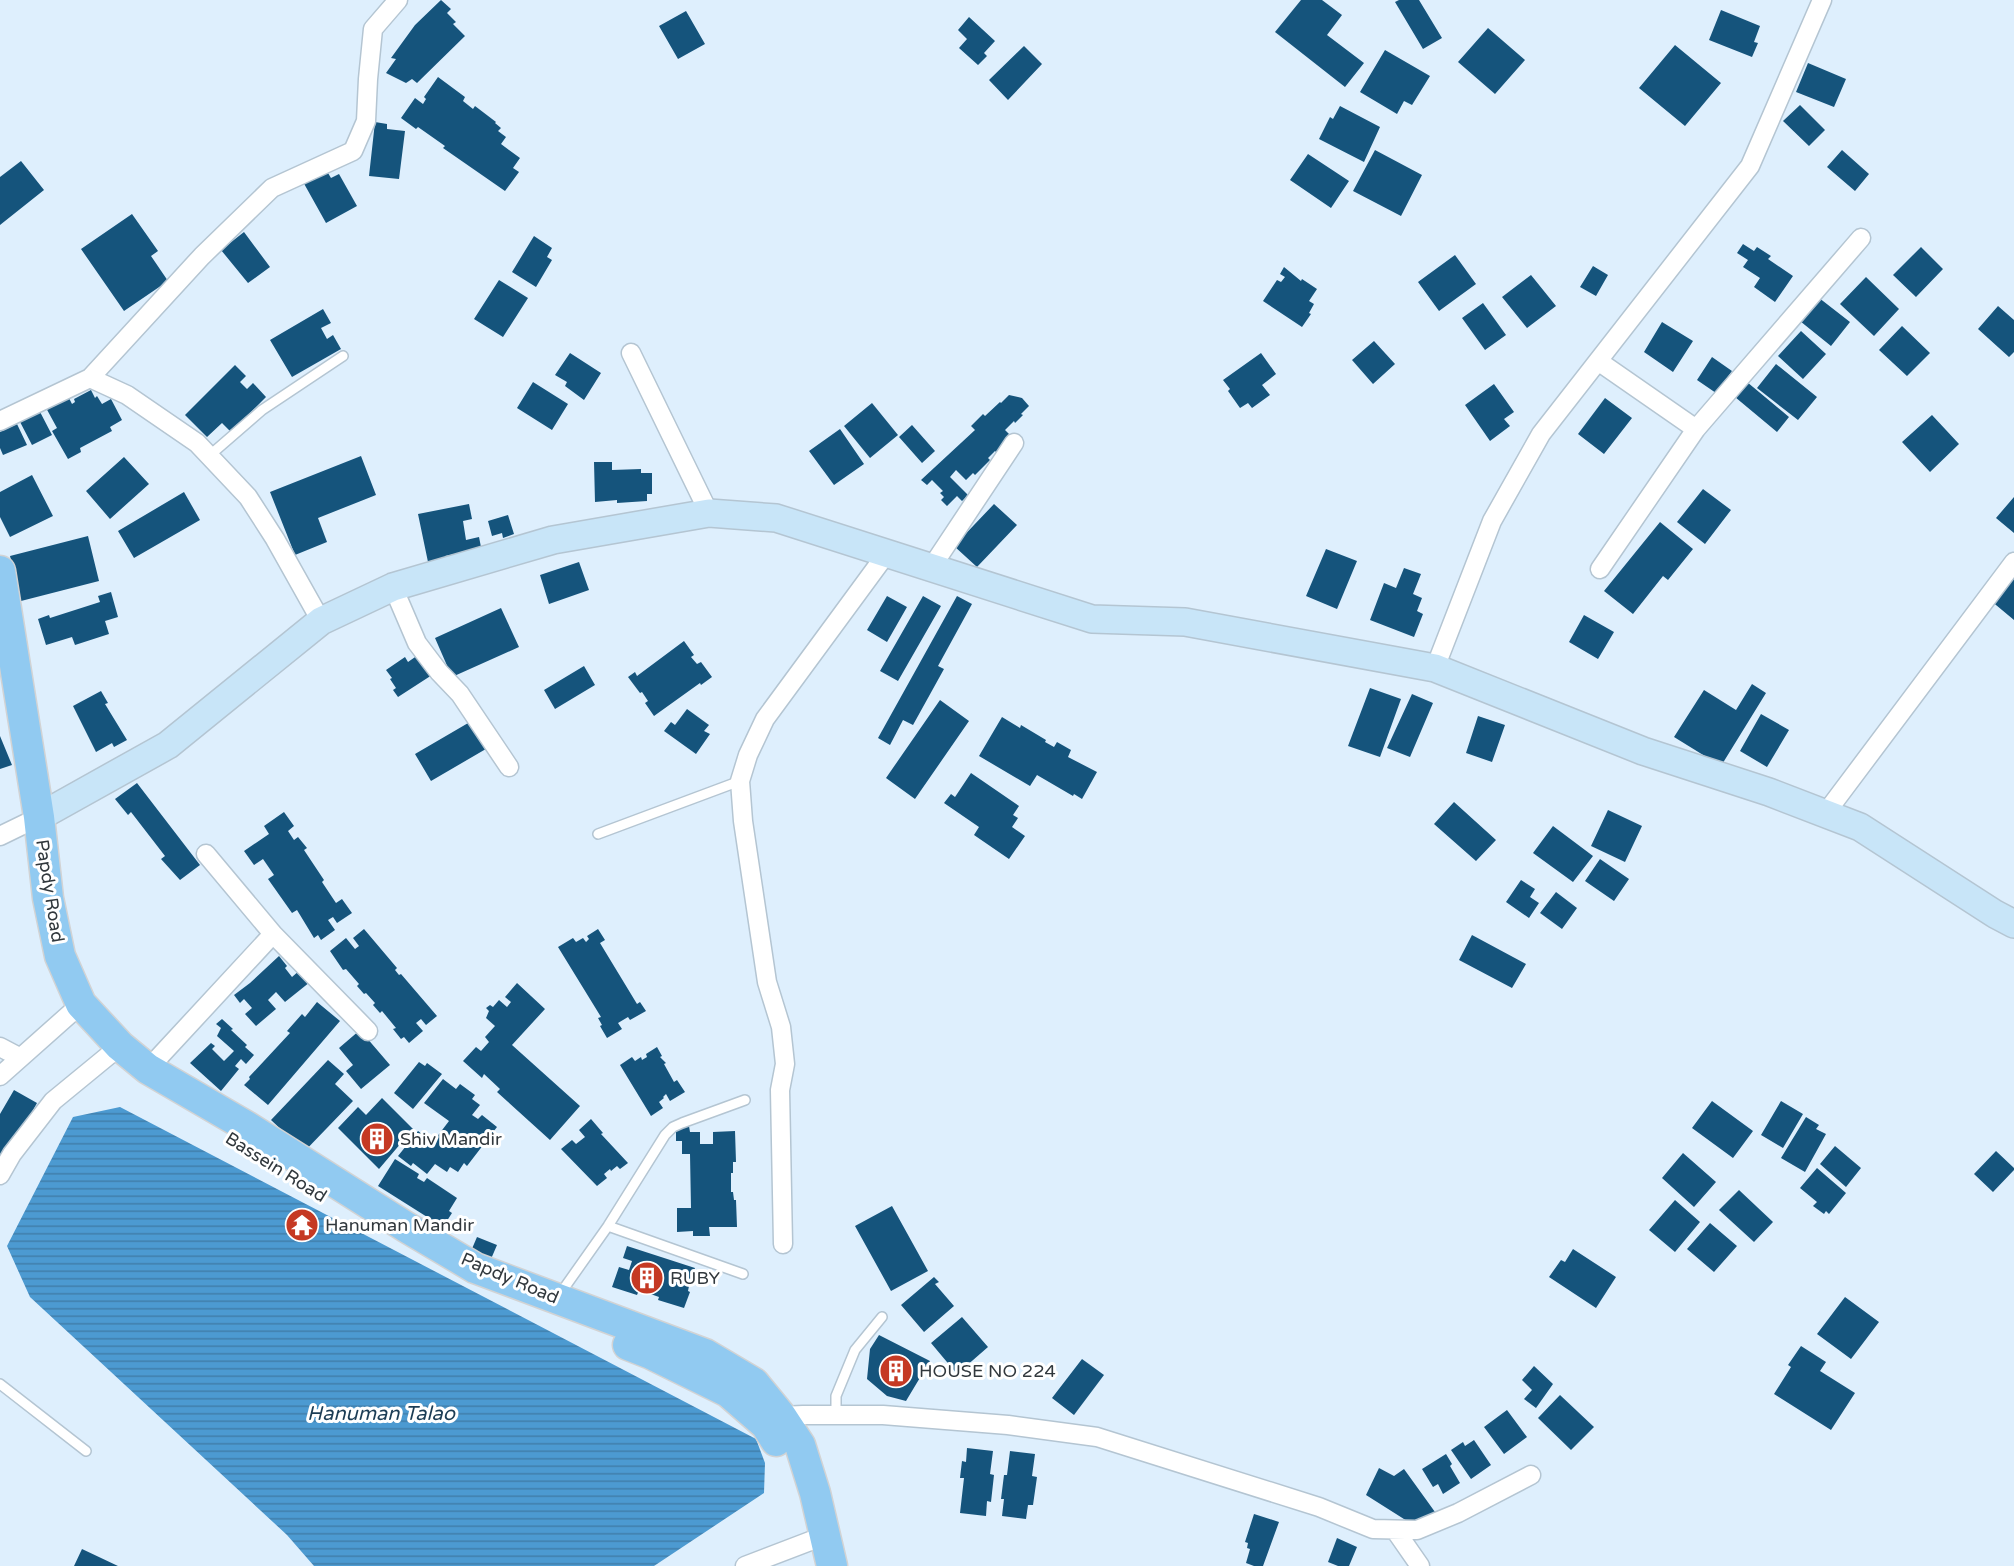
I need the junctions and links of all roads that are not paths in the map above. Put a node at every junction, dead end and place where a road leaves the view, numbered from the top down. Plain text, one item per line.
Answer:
1 (398, 0) edge
2 (1822, 0) edge
3 (1860, 237) dead end
4 (631, 353) dead end
5 (343, 356) dead end
6 (1598, 361) junction
7 (90, 378) junction
8 (0, 421) edge
9 (1696, 429) junction
10 (1014, 444) dead end
11 (209, 456) junction
12 (709, 513) junction
13 (888, 553) junction
14 (2014, 562) edge
15 (931, 568) junction
16 (1600, 569) dead end
17 (0, 571) edge
18 (393, 587) junction
19 (321, 621) junction
20 (1435, 668) junction
21 (0, 683) edge
22 (509, 767) dead end
23 (740, 781) junction
24 (1825, 814) junction
25 (20, 826) edge
26 (598, 834) dead end
27 (206, 854) dead end
28 (2014, 924) edge
29 (273, 934) junction
30 (75, 1009) junction
31 (368, 1031) dead end
32 (0, 1047) edge
33 (112, 1052) junction
34 (19, 1057) junction
35 (148, 1069) junction
36 (0, 1076) edge
37 (745, 1100) dead end
38 (0, 1175) edge
39 (608, 1226) junction
40 (783, 1244) dead end
41 (743, 1274) dead end
42 (557, 1299) junction
43 (882, 1317) dead end
44 (0, 1384) edge
45 (836, 1414) junction
46 (774, 1420) junction
47 (86, 1451) dead end
48 (1531, 1475) dead end
49 (1395, 1530) junction
50 (818, 1547) edge
51 (745, 1566) edge
52 (832, 1566) edge
53 (1420, 1566) edge

1 - 7 street
2 - 6 street
3 - 9 street
4 - 12 street
5 - 11 lane
6 - 9 street
6 - 20 street
7 - 8 street
7 - 11 street
9 - 16 street
10 - 15 street
11 - 19 street
12 - 13 main road
12 - 18 main road
13 - 15 main road
13 - 23 street
14 - 24 street
15 - 20 main road
17 - 25 main road
18 - 19 main road
18 - 22 street
19 - 25 main road
20 - 24 main road
21 - 25 main road
23 - 26 lane
23 - 40 street
24 - 28 main road
25 - 30 main road, Papdy Road
27 - 29 street
29 - 31 street
29 - 35 street
30 - 33 main road, Papdy Road
30 - 34 street
32 - 34 street
33 - 35 main road, Papdy Road
33 - 38 street
33 - 46 main road, Bassein Road
34 - 36 street
35 - 42 main road, Papdy Road
37 - 39 lane
39 - 41 lane
39 - 42 lane
42 - 46 main road, Papdy Road
43 - 45 lane
44 - 47 lane
45 - 46 street
45 - 49 street
46 - 50 main road, Bassein Road
48 - 49 street
49 - 53 street
50 - 51 street
50 - 52 main road, Bassein Road

